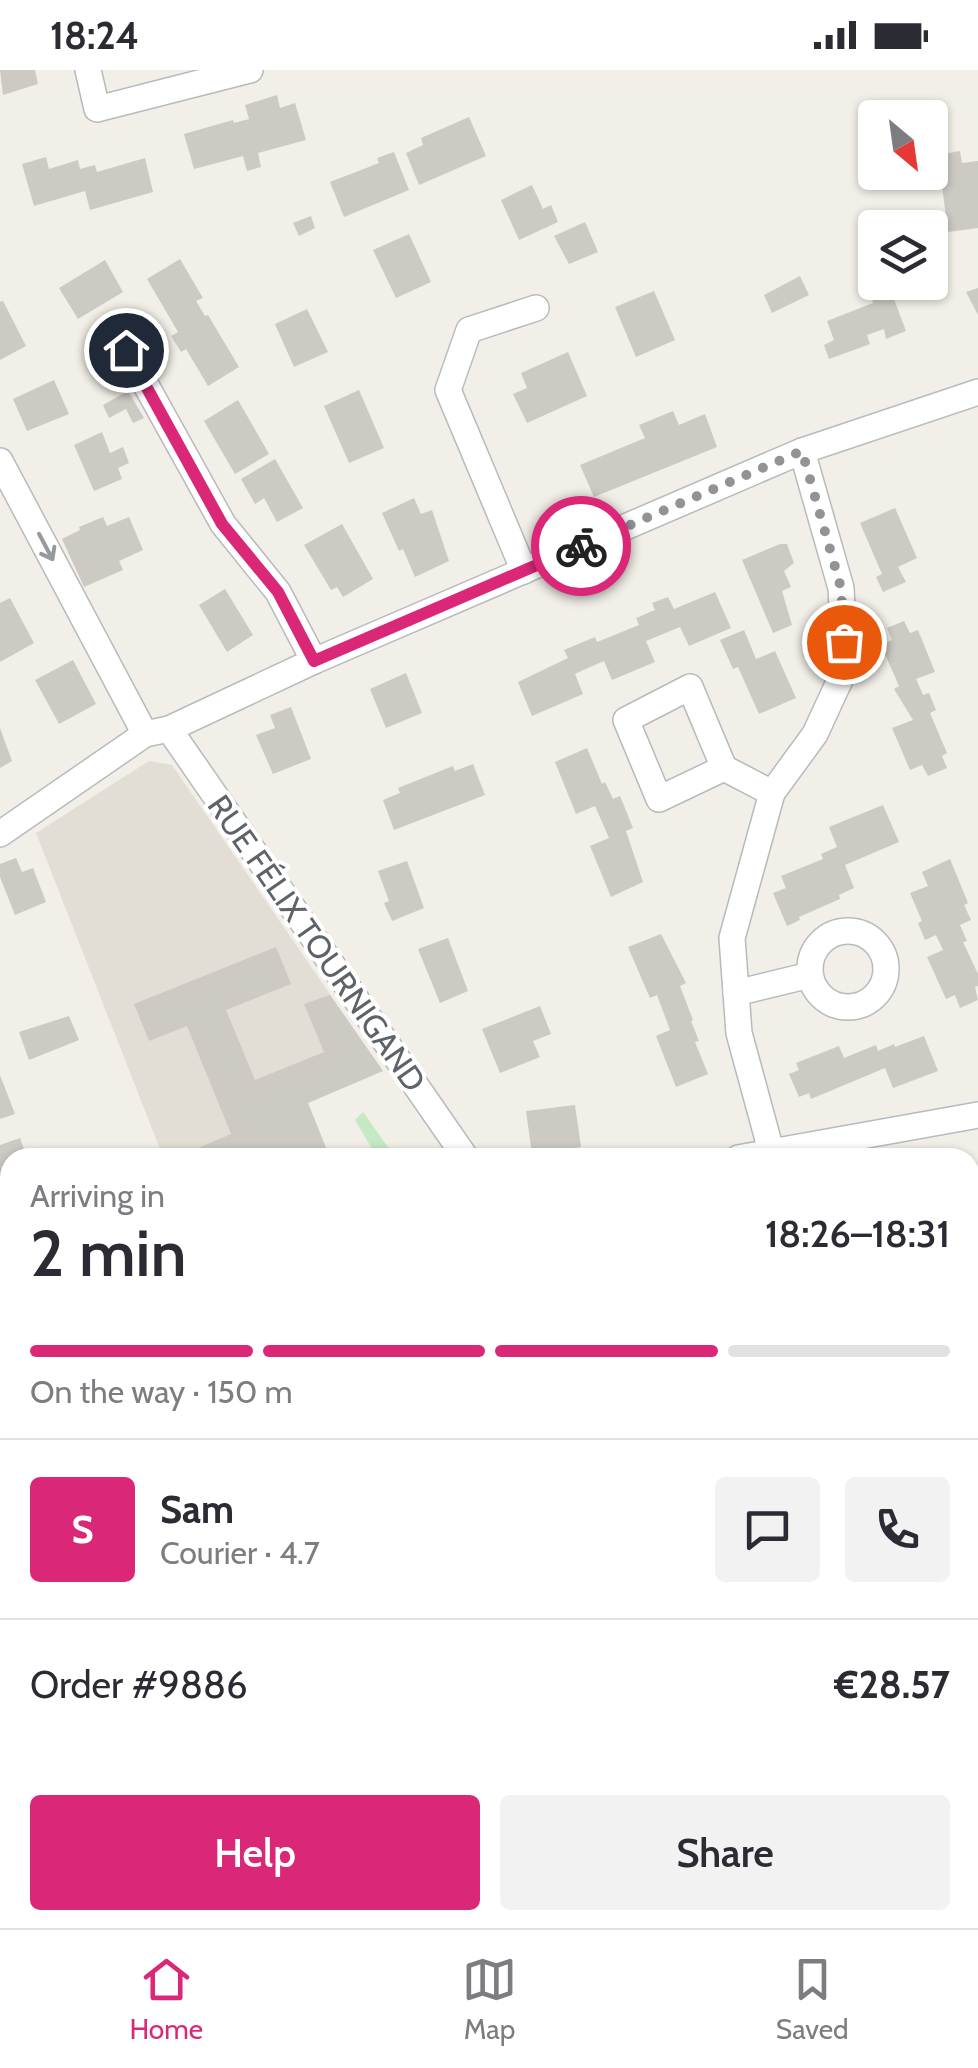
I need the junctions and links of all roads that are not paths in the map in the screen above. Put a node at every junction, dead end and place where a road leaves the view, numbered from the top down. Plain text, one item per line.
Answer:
1 (88, 70) edge
2 (250, 70) edge
3 (536, 308) dead end
4 (126, 350) dead end
5 (978, 392) edge
6 (802, 451) junction
7 (0, 462) edge
8 (524, 571) junction
9 (314, 661) junction
10 (157, 731) junction
11 (724, 768) junction
12 (772, 793) junction
13 (0, 834) edge
14 (810, 976) dead end
15 (736, 993) junction
16 (978, 1115) edge
17 (459, 1148) edge
18 (769, 1148) edge
19 (803, 1148) edge

1 - 2 street
3 - 8 street
4 - 9 street
5 - 6 street
6 - 8 street
6 - 12 street
7 -> 10 street, RUE FÉLIX TOURNIGAND
8 - 9 street
9 - 10 street
10 - 13 street
10 - 17 street, RUE FÉLIX TOURNIGAND
11 - 11 street
11 - 12 street
12 - 15 street
14 - 15 street
15 - 18 street
16 - 19 street

